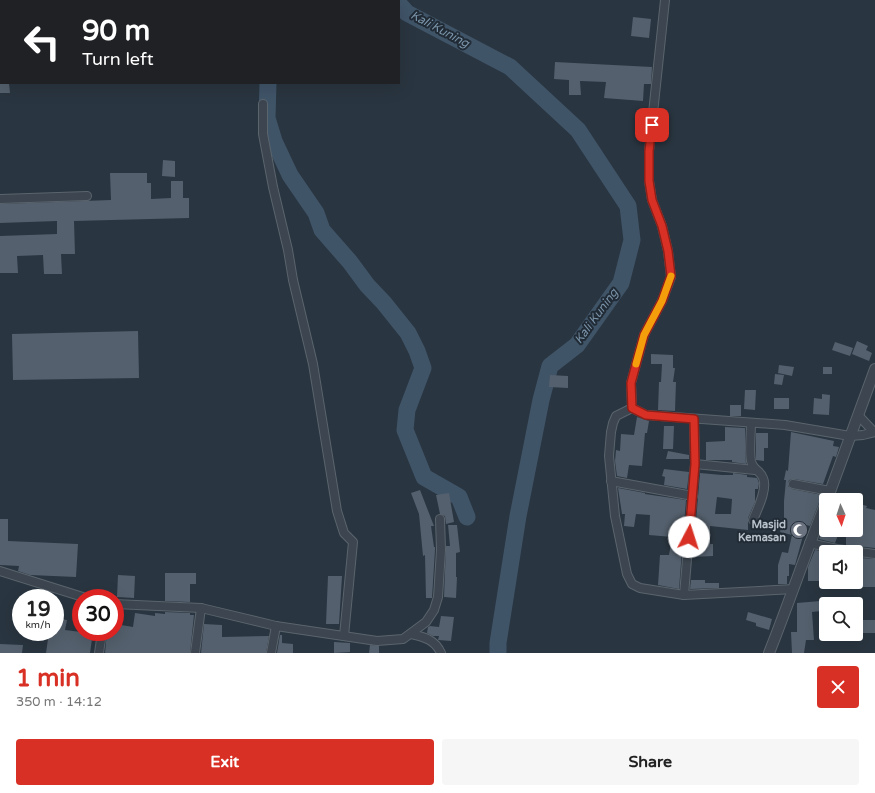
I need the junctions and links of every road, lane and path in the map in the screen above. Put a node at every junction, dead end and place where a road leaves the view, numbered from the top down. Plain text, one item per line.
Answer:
1 (665, 0) edge
2 (263, 104) dead end
3 (87, 196) dead end
4 (0, 199) edge
5 (875, 369) edge
6 (632, 408) junction
7 (858, 415) junction
8 (694, 419) junction
9 (751, 423) junction
10 (874, 432) edge
11 (850, 436) junction
12 (695, 464) junction
13 (755, 470) junction
14 (611, 481) junction
15 (793, 484) dead end
16 (830, 493) edge
17 (819, 494) edge
18 (693, 496) junction
19 (440, 519) dead end
20 (819, 519) edge
21 (753, 520) dead end
22 (809, 543) junction
23 (875, 554) edge
24 (0, 572) edge
25 (794, 589) junction
26 (72, 594) edge
27 (684, 594) junction
28 (124, 604) edge
29 (201, 608) junction
30 (276, 626) junction
31 (411, 634) junction
32 (344, 636) junction
33 (101, 641) edge
34 (99, 653) edge
35 (195, 653) edge
36 (271, 653) edge
37 (441, 653) edge
38 (769, 653) edge

1 - 6 street
2 - 32 street
3 - 4 street
5 - 7 street
6 - 8 street
6 - 14 street
7 - 10 street
7 - 11 street
8 - 9 street
8 - 12 street
9 - 11 street
9 - 13 street
10 - 11 street
11 - 16 street
12 - 13 street
12 - 18 street
13 - 21 street
14 - 18 street
14 - 27 street
15 - 17 street
18 - 27 street
19 - 31 street
20 - 22 street
22 - 23 street
22 - 25 street
24 - 26 street
25 - 27 street
25 - 38 street
28 - 29 street
29 - 30 street
29 - 35 street
30 - 32 street
30 - 36 street
31 - 32 street
31 - 37 street
33 - 34 street

